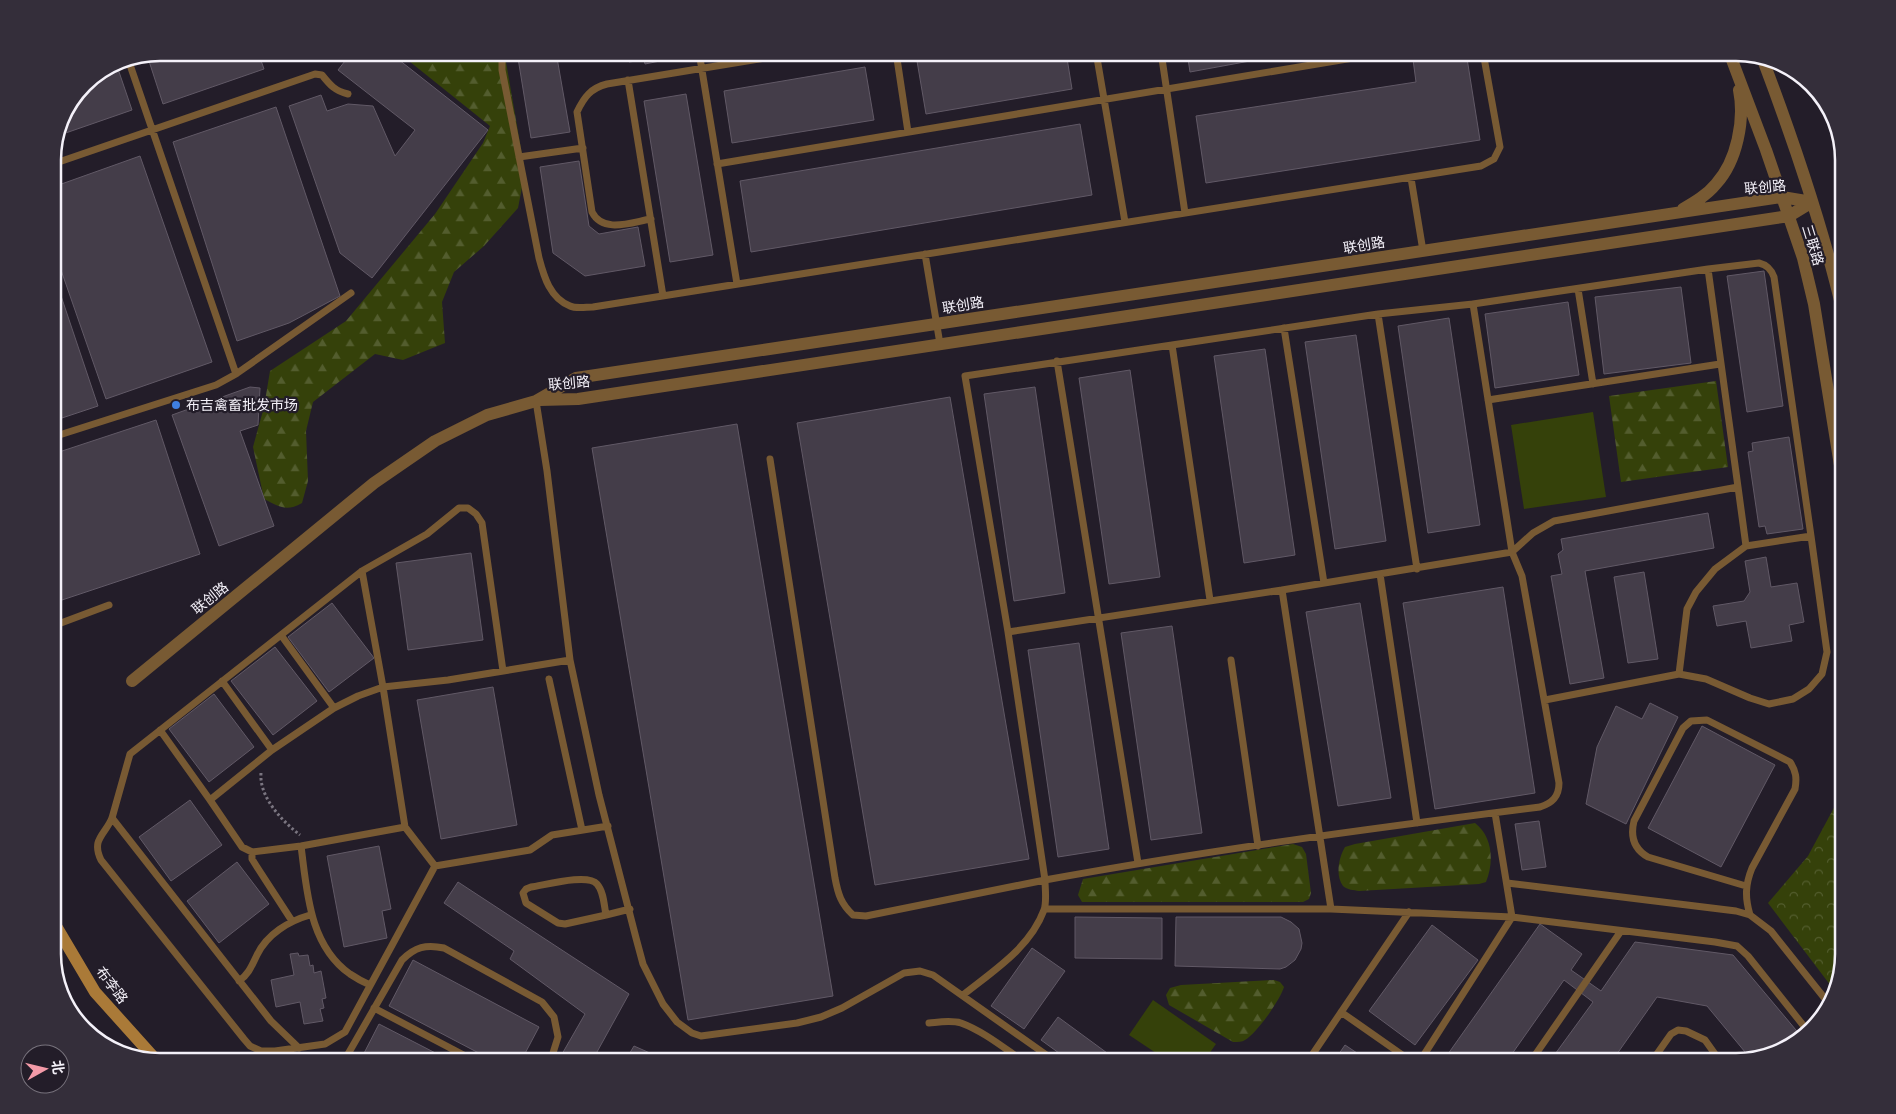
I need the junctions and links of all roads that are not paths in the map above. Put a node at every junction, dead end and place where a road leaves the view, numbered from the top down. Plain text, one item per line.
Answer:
1 (502, 61) edge
2 (700, 61) edge
3 (745, 61) edge
4 (897, 61) edge
5 (1098, 61) edge
6 (1162, 61) edge
7 (1336, 61) edge
8 (1485, 61) edge
9 (1732, 61) edge
10 (131, 66) edge
11 (1765, 66) edge
12 (701, 68) junction
13 (1736, 70) junction
14 (628, 80) junction
15 (1167, 90) junction
16 (348, 94) dead end
17 (1104, 100) junction
18 (152, 130) junction
19 (908, 132) junction
20 (583, 148) junction
21 (519, 157) junction
22 (61, 161) edge
23 (717, 164) junction
24 (1411, 178) junction
25 (1782, 197) junction
26 (1812, 202) junction
27 (1185, 213) junction
28 (1676, 213) junction
29 (1789, 216) junction
30 (651, 219) junction
31 (1125, 222) junction
32 (1423, 251) junction
33 (926, 254) junction
34 (1708, 269) junction
35 (1835, 281) edge
36 (737, 284) junction
37 (1578, 289) junction
38 (352, 293) dead end
39 (663, 296) junction
40 (1473, 304) junction
41 (1378, 314) junction
42 (937, 324) junction
43 (1284, 328) junction
44 (940, 344) junction
45 (1172, 345) junction
46 (1057, 362) junction
47 (1720, 364) junction
48 (236, 374) junction
49 (1593, 384) junction
50 (1488, 400) junction
51 (536, 401) junction
52 (61, 434) edge
53 (1835, 434) edge
54 (770, 459) dead end
55 (1738, 487) junction
56 (1810, 536) junction
57 (1746, 546) junction
58 (1512, 552) junction
59 (1417, 569) junction
60 (362, 571) junction
61 (1380, 574) junction
62 (1324, 583) junction
63 (1282, 590) junction
64 (1210, 600) junction
65 (109, 604) dead end
66 (1098, 618) junction
67 (61, 623) edge
68 (1008, 632) junction
69 (281, 635) junction
70 (570, 660) junction
71 (1231, 660) dead end
72 (503, 671) junction
73 (1679, 674) junction
74 (549, 680) dead end
75 (132, 681) dead end
76 (222, 681) junction
77 (383, 687) junction
78 (1545, 700) junction
79 (334, 708) junction
80 (160, 730) junction
81 (272, 750) junction
82 (210, 800) junction
83 (1495, 813) junction
84 (112, 818) junction
85 (1417, 822) junction
86 (608, 826) junction
87 (405, 828) junction
88 (582, 830) junction
89 (1320, 837) junction
90 (301, 846) junction
91 (1258, 846) junction
92 (252, 852) junction
93 (1138, 863) junction
94 (435, 866) junction
95 (1045, 880) junction
96 (1507, 883) junction
97 (1746, 886) junction
98 (1045, 909) junction
99 (1331, 909) junction
100 (630, 910) junction
101 (1409, 912) junction
102 (310, 915) junction
103 (606, 915) junction
104 (1750, 915) junction
105 (1512, 917) junction
106 (292, 921) junction
107 (1621, 930) junction
108 (61, 935) edge
109 (239, 980) junction
110 (370, 985) junction
111 (963, 995) junction
112 (1824, 997) edge
113 (374, 1008) junction
114 (1342, 1012) junction
115 (929, 1023) dead end
116 (1804, 1026) edge
117 (299, 1048) junction
118 (149, 1052) edge
119 (349, 1053) edge
120 (458, 1053) edge
121 (553, 1053) edge
122 (1010, 1053) edge
123 (1043, 1053) edge
124 (1314, 1053) edge
125 (1399, 1053) edge
126 (1426, 1053) edge
127 (1537, 1053) edge
128 (1658, 1053) edge
129 (1714, 1053) edge

1 - 21 lane
2 - 12 lane
3 - 12 lane
4 - 19 lane
5 - 17 lane
6 - 15 lane
7 - 15 lane
8 - 24 lane
9 - 13 street, 三联路
10 - 18 lane
11 - 26 street
12 - 14 lane
12 - 23 lane
13 - 25 street, 三联路
13 - 28 street
14 - 20 lane
14 - 30 lane
15 - 17 lane
15 - 27 lane
16 - 18 lane
17 - 19 lane
17 - 31 lane
18 - 22 lane
18 - 48 lane
19 - 23 lane
20 - 21 lane
20 - 30 lane
21 - 39 lane
23 - 36 lane
24 - 27 lane
24 - 32 lane
25 - 26 street, 联创路
25 - 28 street, 联创路
25 - 29 street, 三联路
26 - 29 street, 联创路
26 - 35 street
27 - 31 lane
28 - 32 street, 联创路
29 - 44 street, 联创路
29 - 53 street, 三联路
30 - 39 lane
31 - 33 lane
32 - 42 street, 联创路
33 - 36 lane
33 - 42 lane
34 - 37 lane
34 - 47 lane
34 - 56 lane
36 - 39 lane
37 - 40 lane
37 - 49 lane
38 - 48 lane
40 - 41 lane
40 - 50 lane
41 - 43 lane
41 - 59 lane
42 - 44 lane
42 - 51 street, 联创路
43 - 45 lane
43 - 62 lane
44 - 51 street, 联创路
45 - 46 lane
45 - 64 lane
46 - 66 lane
46 - 68 lane
47 - 49 lane
47 - 55 lane
48 - 52 lane
49 - 50 lane
50 - 58 lane
51 - 70 lane
51 - 75 street, 联创路
54 - 95 lane
55 - 57 lane
55 - 58 lane
56 - 57 lane
56 - 73 lane
57 - 73 lane
58 - 59 lane
58 - 78 lane
59 - 61 lane
60 - 69 lane
60 - 72 lane
60 - 77 lane
61 - 62 lane
61 - 85 lane
62 - 63 lane
63 - 64 lane
63 - 89 lane
64 - 66 lane
65 - 67 lane
66 - 68 lane
66 - 93 lane
68 - 95 lane
69 - 76 lane
69 - 79 lane
70 - 72 lane
70 - 86 lane
71 - 91 lane
72 - 77 lane
73 - 78 lane
74 - 88 lane
76 - 80 lane
76 - 81 lane
77 - 79 lane
77 - 87 lane
78 - 83 lane
79 - 81 lane
80 - 82 lane
80 - 84 lane
81 - 82 lane
82 - 92 lane
83 - 85 lane
83 - 96 lane
84 - 109 lane
84 - 117 lane
85 - 89 lane
86 - 88 lane
86 - 100 lane
87 - 90 lane
87 - 94 lane
88 - 94 lane
89 - 91 lane
89 - 99 lane
90 - 92 lane
90 - 102 lane
91 - 93 lane
92 - 106 lane
93 - 95 lane
94 - 110 lane
95 - 98 lane
96 - 104 lane
96 - 105 lane
97 - 97 lane
97 - 104 lane
98 - 99 lane
98 - 111 lane
99 - 101 lane
100 - 103 lane
100 - 111 lane
101 - 105 lane
101 - 114 lane
102 - 106 lane
102 - 110 lane
103 - 103 lane
104 - 112 lane
105 - 107 lane
105 - 126 lane
106 - 109 lane
107 - 116 lane
107 - 127 lane
108 - 118 main road, 布李路
109 - 117 lane
110 - 117 lane
111 - 123 lane
113 - 119 lane
113 - 120 lane
113 - 121 lane
114 - 124 lane
114 - 125 lane
115 - 122 lane
128 - 129 lane

